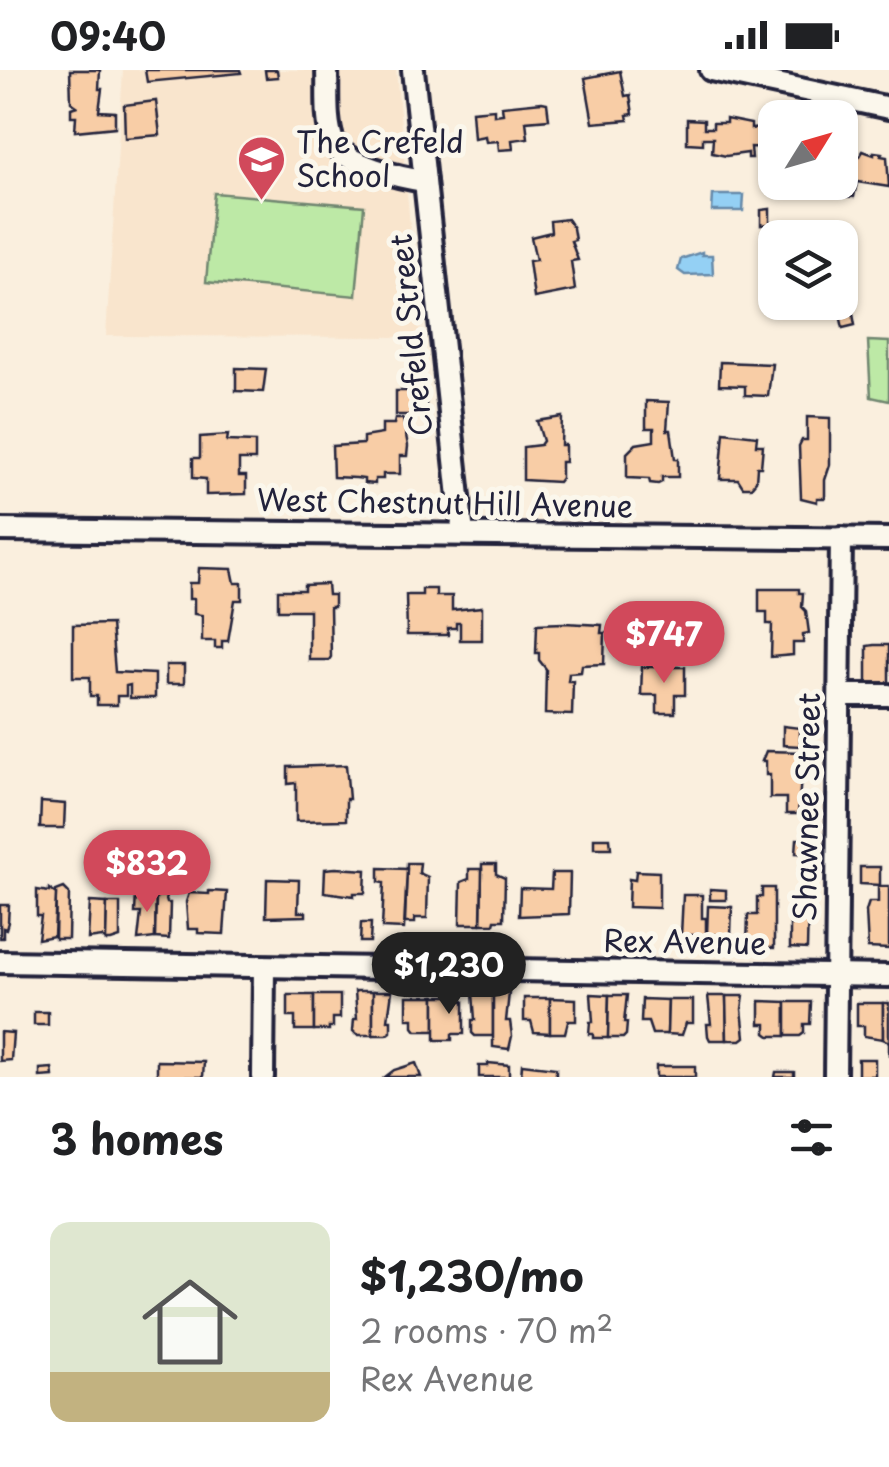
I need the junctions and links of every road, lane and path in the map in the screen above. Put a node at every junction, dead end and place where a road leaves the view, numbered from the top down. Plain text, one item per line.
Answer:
1 (327, 70) edge
2 (413, 70) edge
3 (711, 70) edge
4 (889, 108) edge
5 (425, 181) junction
6 (0, 530) edge
7 (463, 534) junction
8 (841, 538) junction
9 (889, 539) edge
10 (840, 695) junction
11 (889, 695) edge
12 (0, 962) edge
13 (264, 967) junction
14 (836, 975) junction
15 (889, 976) edge
16 (263, 1077) edge
17 (835, 1077) edge

1 - 5 street
2 - 5 street, Crefeld Street
3 - 4 street
5 - 7 street, Crefeld Street
6 - 7 street, West Chestnut Hill Avenue
7 - 8 street, West Chestnut Hill Avenue
8 - 9 street, West Chestnut Hill Avenue
8 - 10 street, Shawnee Street
10 - 11 street
10 - 14 street, Shawnee Street
12 - 13 street, Rex Avenue
13 - 14 street, Rex Avenue
13 - 16 street
14 - 15 street, Rex Avenue
14 - 17 street, Shawnee Street

